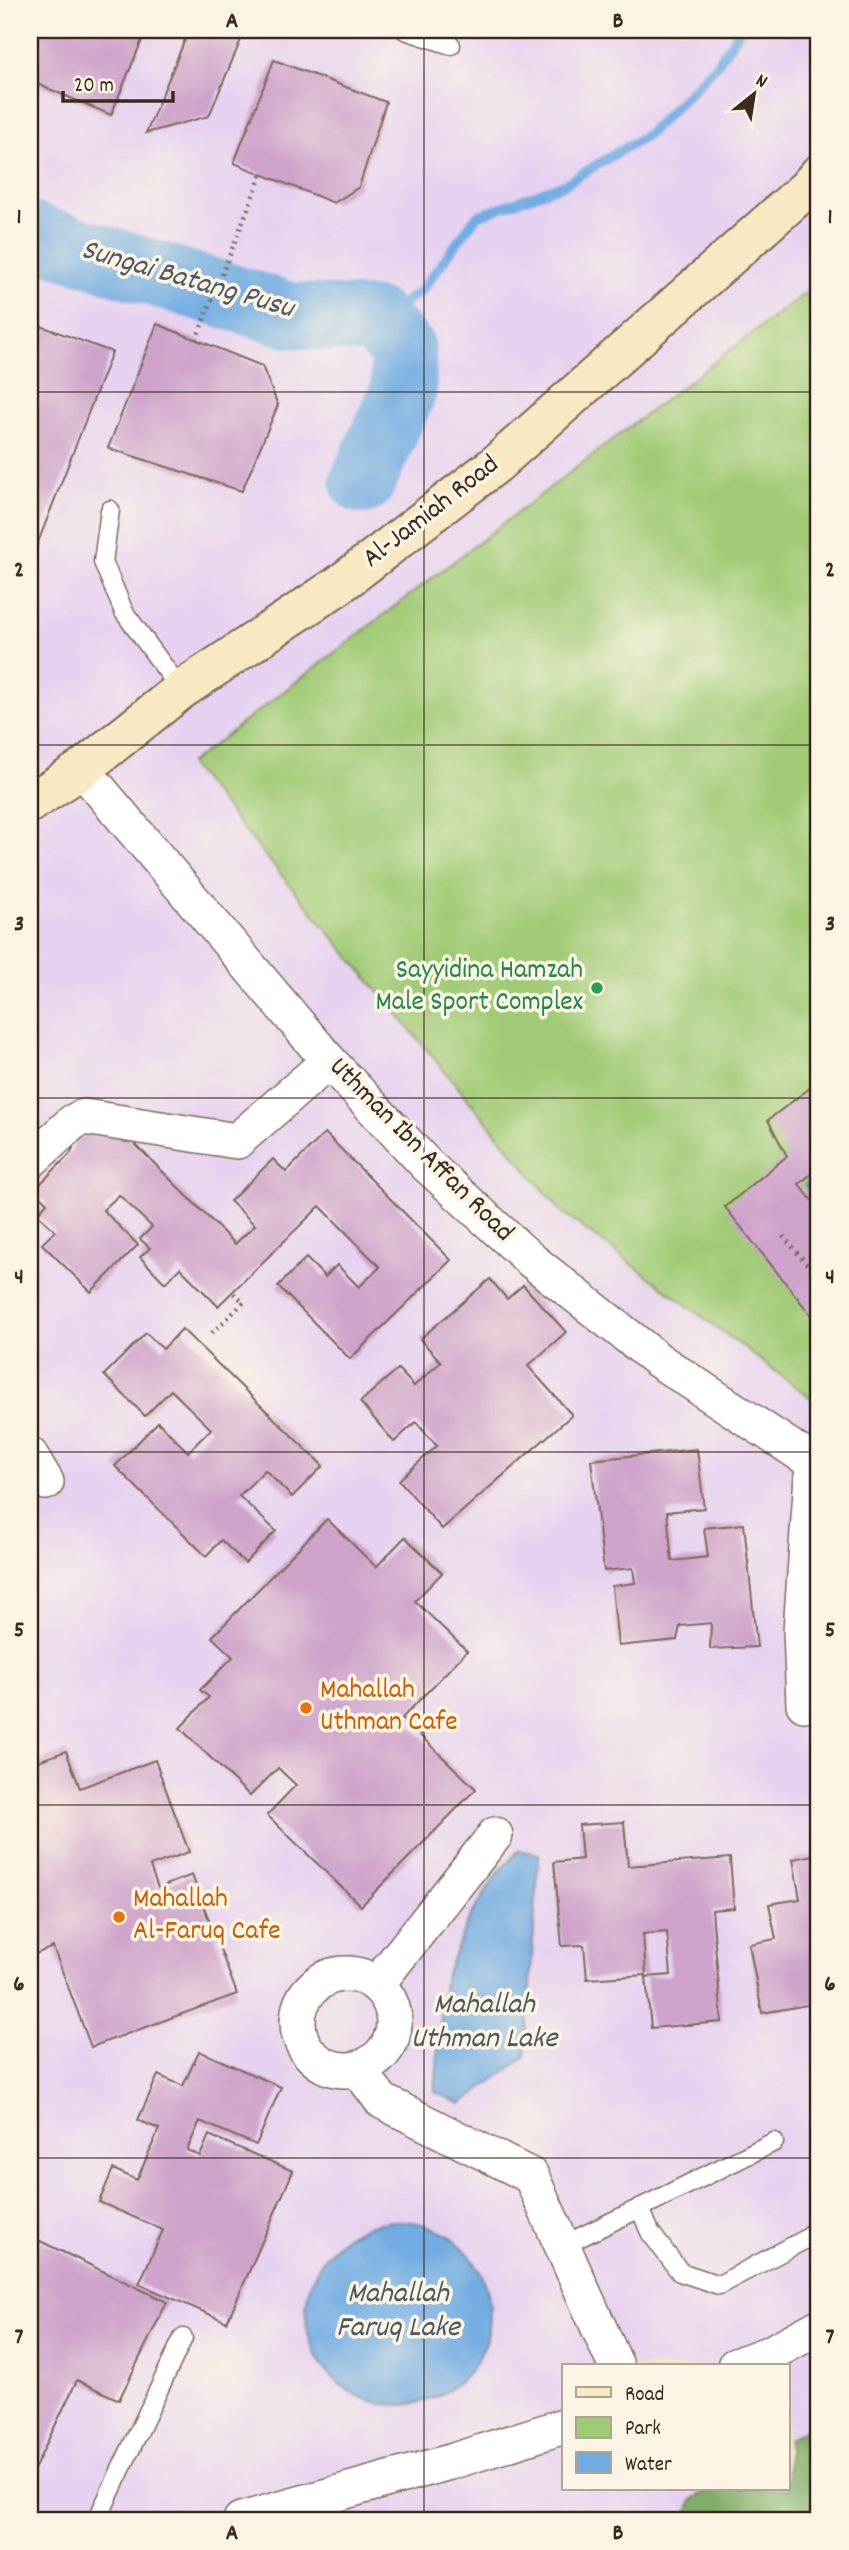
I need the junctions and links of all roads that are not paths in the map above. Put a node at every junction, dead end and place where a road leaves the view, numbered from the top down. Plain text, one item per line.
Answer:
1 (405, 30) edge
2 (451, 45) dead end
3 (815, 181) edge
4 (110, 510) dead end
5 (181, 690) junction
6 (82, 769) junction
7 (30, 803) edge
8 (329, 1061) junction
9 (30, 1161) edge
10 (816, 1464) edge
11 (804, 1704) dead end
12 (495, 1835) dead end
13 (377, 1984) junction
14 (358, 2068) junction
15 (774, 2143) dead end
16 (640, 2208) junction
17 (819, 2226) edge
18 (562, 2246) junction
19 (819, 2327) edge
20 (183, 2338) dead end
21 (615, 2364) edge
22 (741, 2364) edge
23 (562, 2427) edge
24 (97, 2520) edge
25 (241, 2520) edge

1 - 2 lane
3 - 5 street, Al-Jamiah Road
4 - 5 lane
5 - 6 street, Al-Jamiah Road
6 - 7 street, Al-Jamiah Road
6 - 8 street, Uthman Ibn Affan Road
8 - 9 street
8 - 10 street, Uthman Ibn Affan Road
10 - 11 street
12 - 13 street
13 - 14 street
13 - 14 street
14 - 18 street
15 - 16 lane
16 - 17 lane
16 - 18 lane
18 - 21 street
19 - 22 street
20 - 24 lane
23 - 25 street

